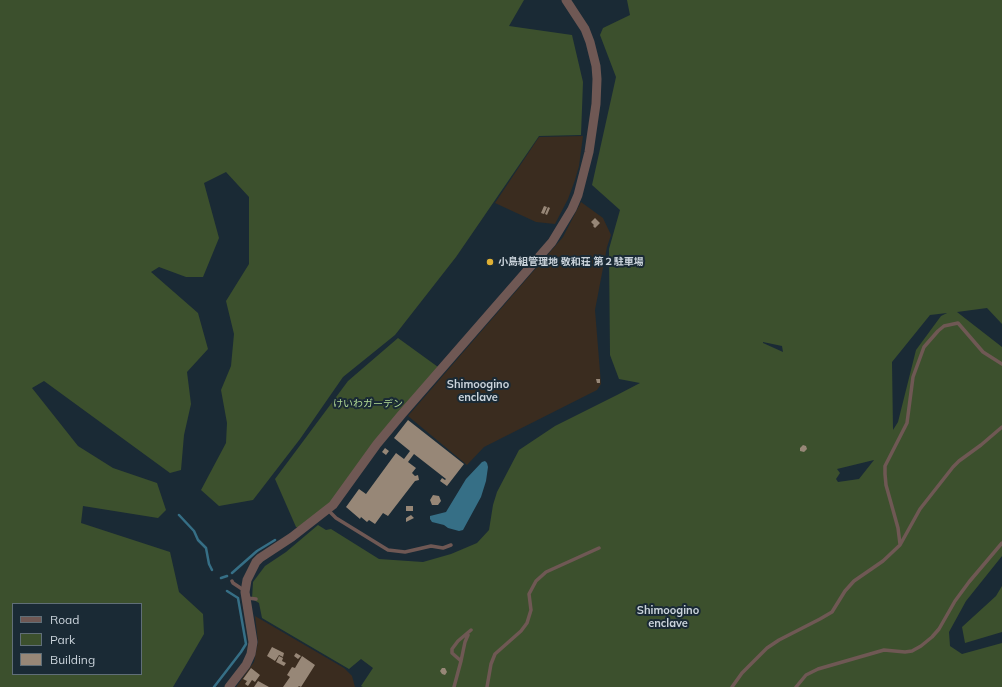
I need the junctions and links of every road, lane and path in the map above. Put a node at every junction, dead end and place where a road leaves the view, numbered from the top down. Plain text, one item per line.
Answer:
1 (566, 0) edge
2 (1002, 364) edge
3 (1002, 427) edge
4 (328, 510) junction
5 (1002, 543) edge
6 (451, 545) dead end
7 (900, 545) junction
8 (599, 548) dead end
9 (232, 580) dead end
10 (246, 595) junction
11 (256, 599) dead end
12 (471, 630) dead end
13 (468, 634) junction
14 (461, 661) junction
15 (229, 687) edge
16 (454, 687) edge
17 (486, 687) edge
18 (732, 687) edge
19 (796, 687) edge

1 - 4 street
2 - 7 lane
3 - 7 lane
4 - 6 lane
4 - 10 street
5 - 19 lane
7 - 18 lane
8 - 17 lane
9 - 10 lane
10 - 11 lane
10 - 15 street
12 - 13 lane
13 - 14 lane
13 - 14 lane
14 - 16 lane

